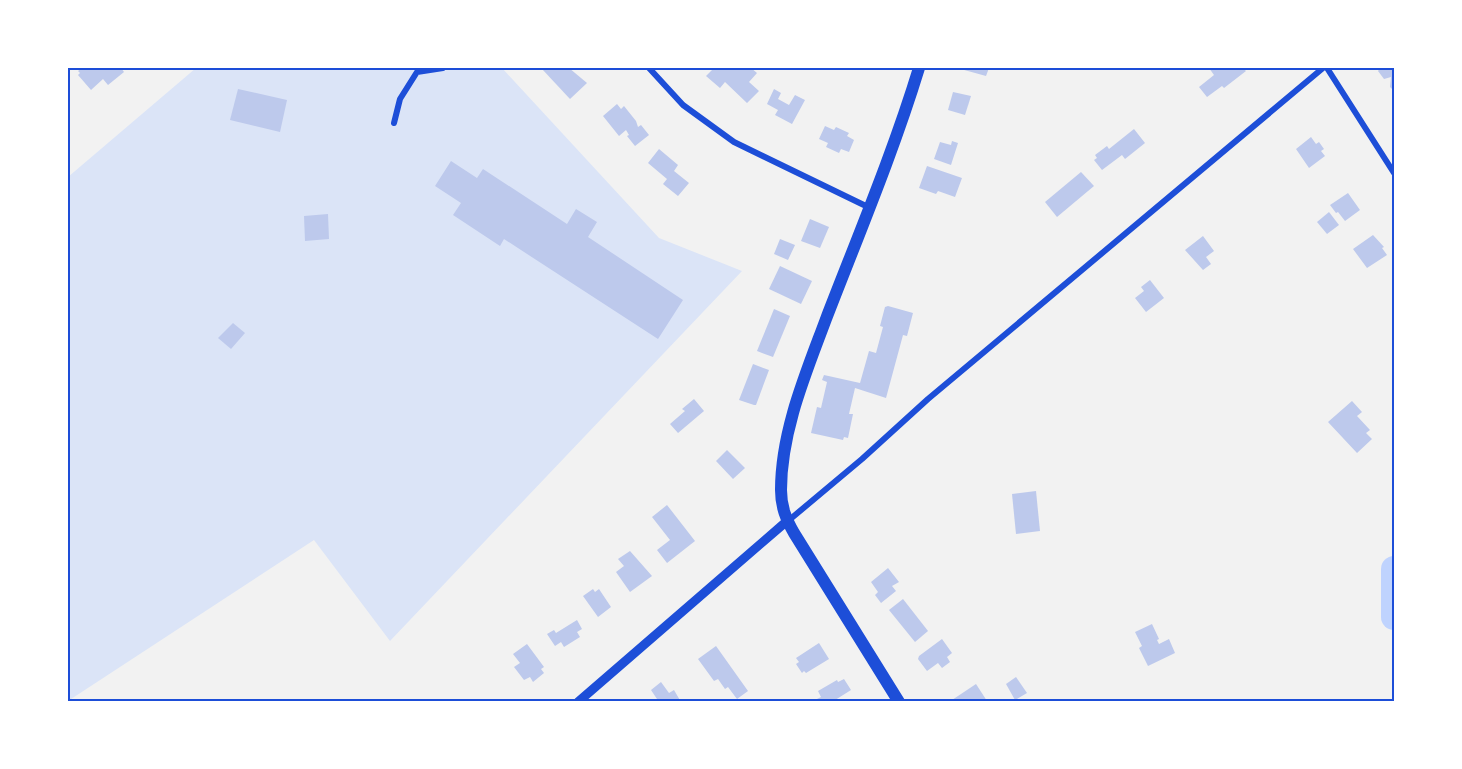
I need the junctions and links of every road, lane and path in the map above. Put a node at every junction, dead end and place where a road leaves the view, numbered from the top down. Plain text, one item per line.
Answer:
1 (443, 68) edge
2 (649, 68) edge
3 (920, 68) edge
4 (1325, 68) edge
5 (394, 123) dead end
6 (1395, 173) edge
7 (868, 207) junction
8 (787, 521) junction
9 (578, 702) edge
10 (900, 702) edge

1 - 5 street
2 - 7 street
3 - 7 main road
4 - 6 street
4 - 8 street
7 - 8 main road
8 - 9 street
8 - 10 main road

